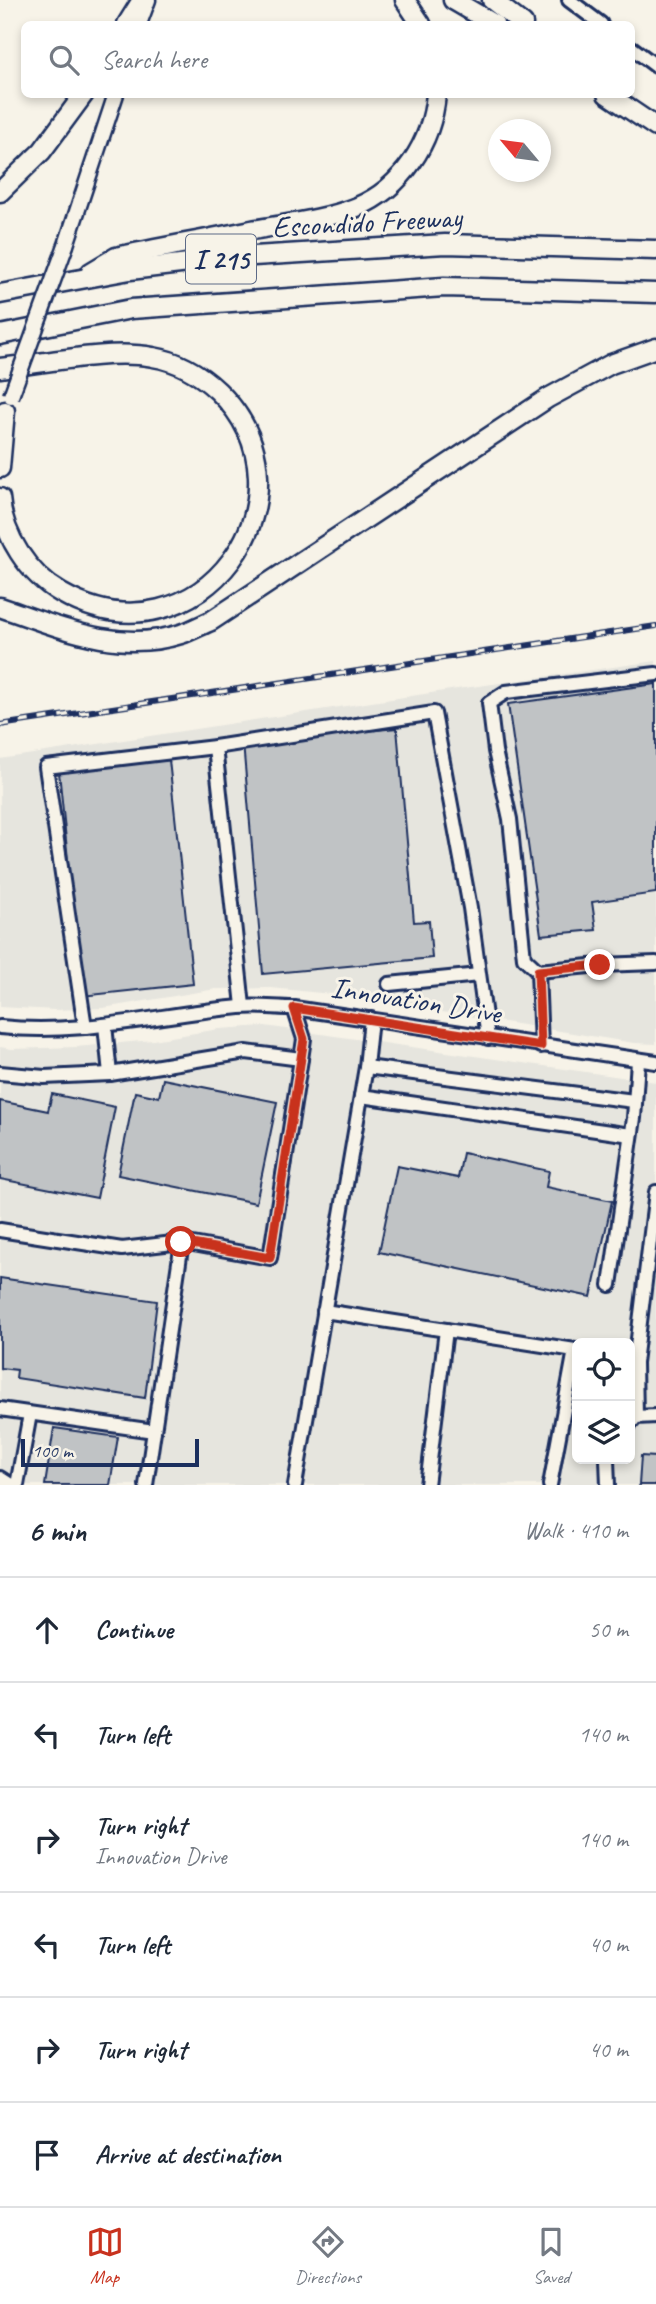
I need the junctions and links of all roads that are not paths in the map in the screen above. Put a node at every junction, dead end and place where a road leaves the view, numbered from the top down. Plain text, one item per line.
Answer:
1 (142, 0) edge
2 (148, 0) edge
3 (405, 0) edge
4 (453, 0) edge
5 (492, 0) edge
6 (569, 0) edge
7 (129, 21) edge
8 (140, 21) edge
9 (419, 21) edge
10 (489, 21) edge
11 (519, 21) edge
12 (597, 21) edge
13 (635, 50) edge
14 (656, 66) edge
15 (81, 98) edge
16 (115, 98) edge
17 (436, 98) edge
18 (615, 98) edge
19 (656, 127) edge
20 (0, 192) edge
21 (656, 250) edge
22 (82, 277) junction
23 (656, 293) edge
24 (0, 294) edge
25 (0, 335) edge
26 (656, 348) edge
27 (0, 368) edge
28 (5, 411) edge
29 (0, 468) edge
30 (0, 498) edge
31 (0, 607) edge
32 (656, 674) edge
33 (215, 747) junction
34 (656, 963) edge
35 (538, 971) junction
36 (479, 975) junction
37 (389, 984) dead end
38 (243, 1006) junction
39 (294, 1008) junction
40 (371, 1019) junction
41 (105, 1026) junction
42 (0, 1027) edge
43 (85, 1027) junction
44 (488, 1038) junction
45 (541, 1046) junction
46 (301, 1059) junction
47 (638, 1061) junction
48 (656, 1062) edge
49 (366, 1067) junction
50 (0, 1073) edge
51 (110, 1074) junction
52 (361, 1096) junction
53 (634, 1101) junction
54 (631, 1135) junction
55 (656, 1192) edge
56 (0, 1230) edge
57 (181, 1242) junction
58 (610, 1285) dead end
59 (324, 1311) junction
60 (446, 1330) junction
61 (634, 1401) edge
62 (0, 1409) edge
63 (30, 1414) junction
64 (656, 1416) edge
65 (635, 1420) edge
66 (154, 1431) junction
67 (607, 1464) edge
68 (0, 1478) edge
69 (11, 1485) edge
70 (17, 1485) edge
71 (146, 1485) edge
72 (295, 1485) edge
73 (427, 1485) edge
74 (550, 1485) edge
75 (608, 1485) edge

1 - 7 highway
2 - 8 main road
3 - 9 highway
4 - 10 highway
5 - 11 highway
6 - 12 street
13 - 14 street
15 - 20 highway
16 - 28 main road, bridge
17 - 22 highway
18 - 19 highway
21 - 22 highway, Escondido Freeway / I 215
22 - 24 highway, Escondido Freeway / I 215
23 - 25 highway, I 215
26 - 31 highway
27 - 30 highway
28 - 29 highway
32 - 35 street
33 - 36 street
33 - 38 street
33 - 43 street
34 - 35 street
35 - 45 street
36 - 37 street
36 - 44 street
38 - 39 street, Innovation Drive
38 - 41 street, Innovation Drive
39 - 40 street, Innovation Drive
39 - 46 street
40 - 44 street, Innovation Drive
40 - 49 street
41 - 43 street, Innovation Drive
41 - 51 street
42 - 43 street, Innovation Drive
44 - 45 street, Innovation Drive
45 - 47 street, Innovation Drive
46 - 51 street
46 - 57 street
47 - 48 street, Innovation Drive
47 - 53 street
49 - 52 street
49 - 53 street
50 - 51 street
52 - 54 street
52 - 59 street
53 - 54 street
54 - 58 street
55 - 61 street
56 - 57 street
57 - 66 street
59 - 60 street
59 - 72 street
60 - 73 street
60 - 74 street
62 - 63 street
63 - 66 street
63 - 70 street
64 - 65 street
66 - 71 street
67 - 75 street
68 - 69 street

